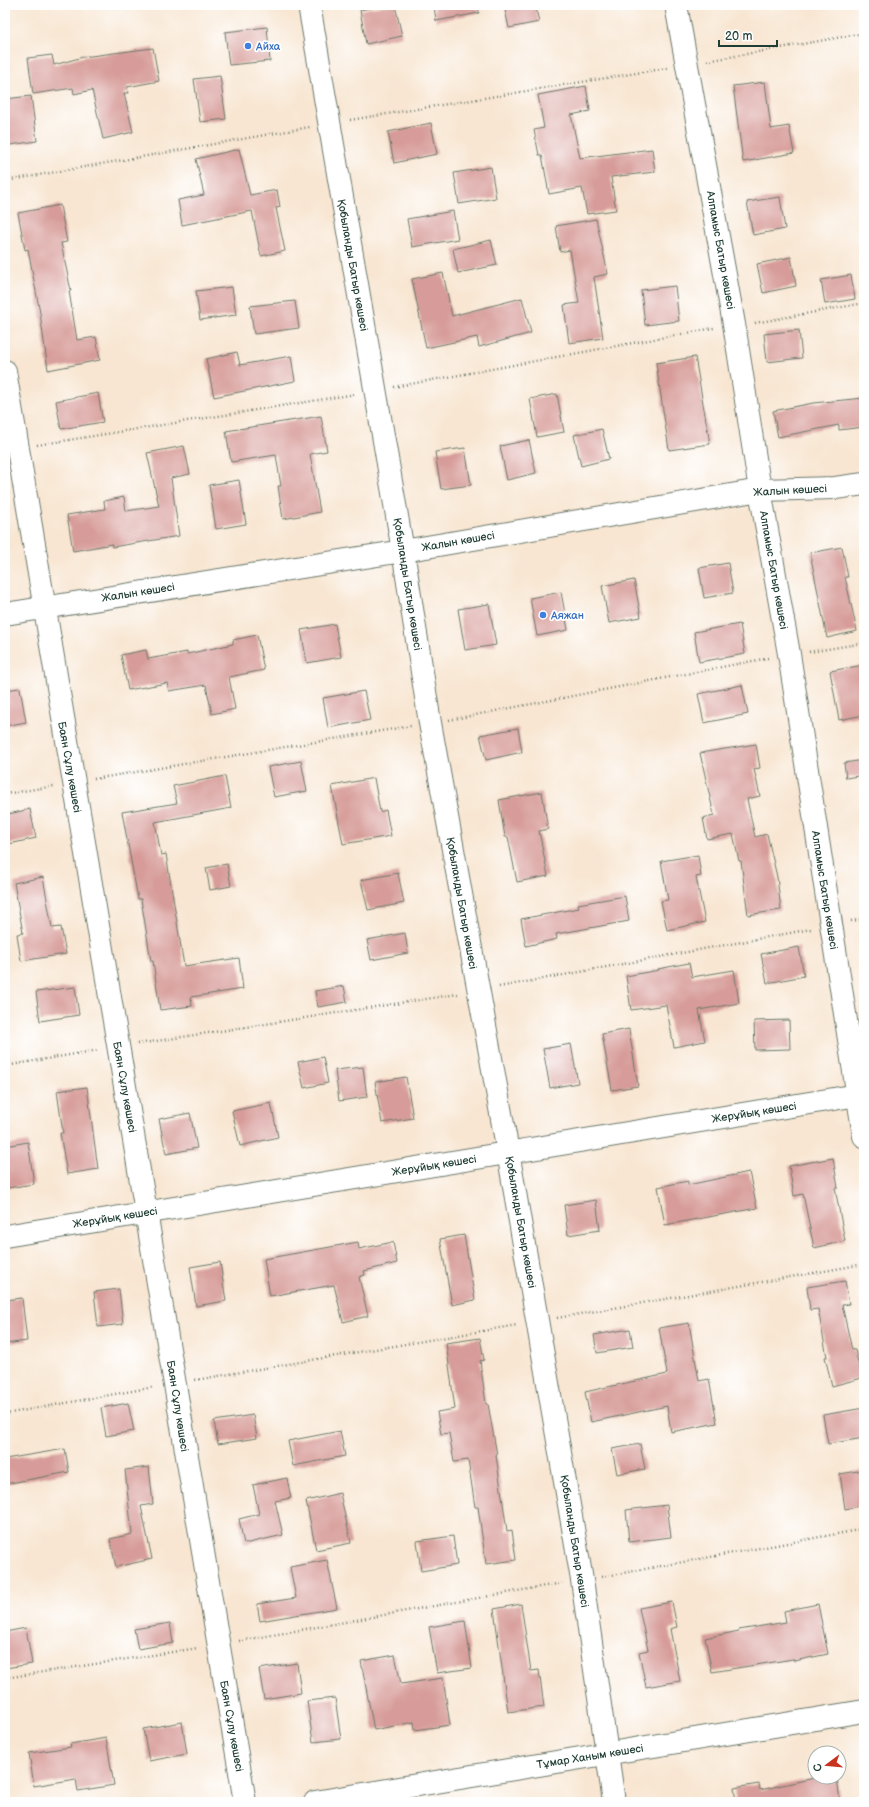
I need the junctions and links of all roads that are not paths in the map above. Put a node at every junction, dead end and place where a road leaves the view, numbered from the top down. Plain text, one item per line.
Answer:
1 (309, 5) edge
2 (676, 5) edge
3 (5, 371) edge
4 (864, 484) edge
5 (760, 490) junction
6 (403, 551) junction
7 (44, 606) junction
8 (5, 614) edge
9 (860, 1094) edge
10 (864, 1136) edge
11 (508, 1152) junction
12 (146, 1212) junction
13 (5, 1236) edge
14 (864, 1711) edge
15 (606, 1753) junction
16 (245, 1802) edge
17 (315, 1802) edge
18 (614, 1802) edge

1 - 6 street, Қобыланды Батыр көшесі
2 - 5 street, Алпамыс Батыр көшесі
3 - 7 street, Баян Сұлу көшесі
4 - 5 street, Жалын көшесі
5 - 6 street, Жалын көшесі
5 - 9 street, Алпамыс Батыр көшесі
6 - 7 street, Жалын көшесі
6 - 11 street, Қобыланды Батыр көшесі
7 - 8 street, Жалын көшесі
7 - 12 street, Баян Сұлу көшесі
9 - 10 street, Алпамыс Батыр көшесі
9 - 11 street, Жерұйық көшесі
11 - 12 street, Жерұйық көшесі
11 - 15 street, Қобыланды Батыр көшесі
12 - 13 street, Жерұйық көшесі
12 - 16 street, Баян Сұлу көшесі
14 - 15 street, Тұмар Ханым көшесі
15 - 17 street, Тұмар Ханым көшесі
15 - 18 street, Қобыланды Батыр көшесі

